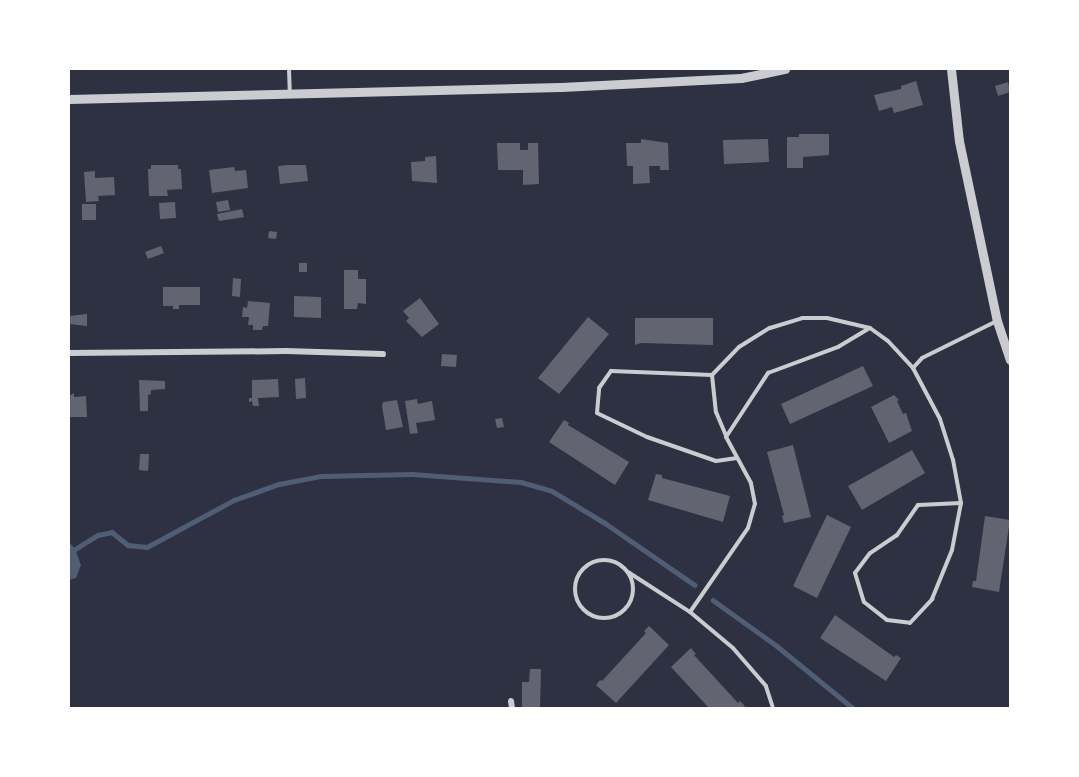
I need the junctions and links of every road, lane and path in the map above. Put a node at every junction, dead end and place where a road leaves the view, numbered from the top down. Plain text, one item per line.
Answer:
1 (289, 69) edge
2 (785, 69) edge
3 (951, 69) edge
4 (290, 93) junction
5 (69, 99) edge
6 (997, 321) junction
7 (870, 328) junction
8 (69, 353) edge
9 (383, 354) dead end
10 (1010, 360) edge
11 (913, 368) junction
12 (712, 375) junction
13 (726, 437) junction
14 (737, 458) junction
15 (961, 503) junction
16 (627, 571) junction
17 (690, 612) junction
18 (773, 708) edge

1 - 4 lane
2 - 4 street
3 - 6 street
4 - 5 street
6 - 10 street
6 - 11 lane
7 - 11 lane
7 - 12 lane
7 - 13 lane
8 - 9 street
11 - 15 lane
12 - 13 lane
12 - 14 lane
13 - 14 lane
14 - 17 lane
15 - 15 lane
16 - 16 lane
16 - 17 lane
17 - 18 lane

